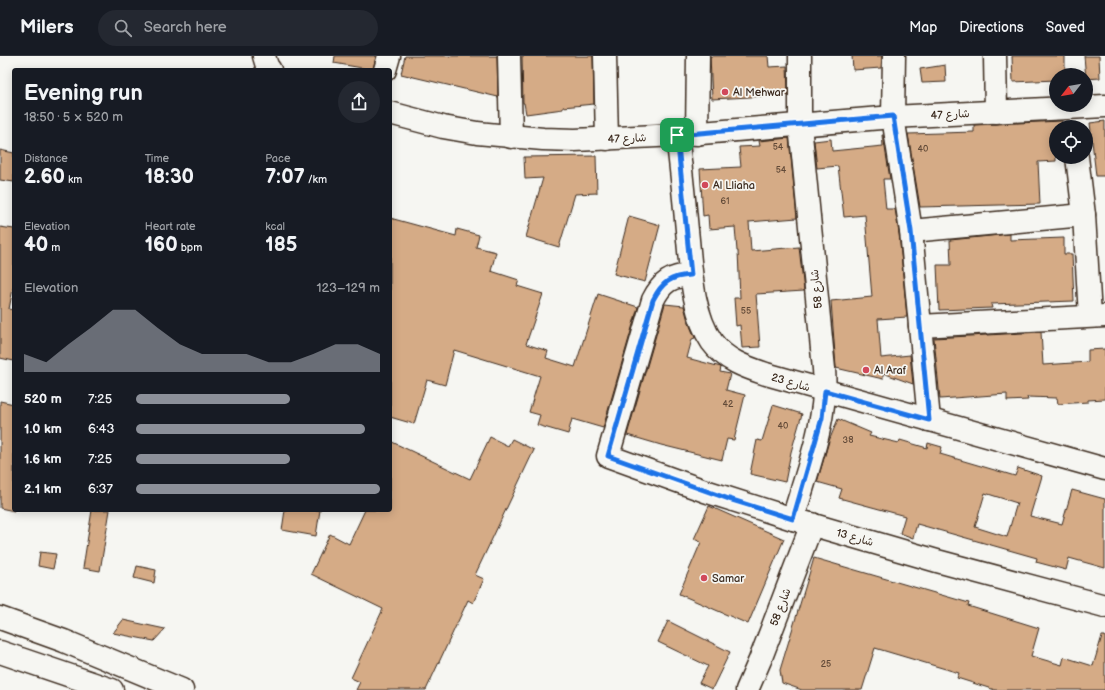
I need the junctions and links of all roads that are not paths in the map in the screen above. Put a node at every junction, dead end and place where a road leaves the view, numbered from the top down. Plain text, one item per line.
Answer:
1 (264, 56) edge
2 (389, 56) edge
3 (509, 56) edge
4 (605, 56) edge
5 (698, 56) edge
6 (800, 56) edge
7 (894, 56) edge
8 (995, 56) edge
9 (268, 68) edge
10 (386, 68) edge
11 (1105, 106) edge
12 (996, 112) junction
13 (392, 114) edge
14 (893, 116) junction
15 (1072, 117) edge
16 (800, 126) junction
17 (687, 135) junction
18 (511, 137) junction
19 (607, 139) junction
20 (1078, 164) edge
21 (1084, 215) junction
22 (911, 231) junction
23 (1096, 262) edge
24 (691, 275) junction
25 (1098, 316) edge
26 (920, 326) junction
27 (825, 391) junction
28 (929, 420) junction
29 (1105, 468) edge
30 (803, 521) junction
31 (1105, 606) edge
32 (0, 618) edge
33 (0, 652) edge
34 (112, 690) edge
35 (182, 690) edge
36 (747, 690) edge

1 - 9 street
2 - 10 street
3 - 18 street
4 - 19 street
5 - 17 street, شارع 23
6 - 16 street, شارع 58
7 - 14 street
8 - 12 street
11 - 15 street, شارع 47
12 - 14 street, شارع 47
12 - 15 street, شارع 47
13 - 18 street, شارع 47
14 - 16 street, شارع 47
14 - 22 street
16 - 17 street, شارع 47
16 - 27 street, شارع 58
17 - 19 street, شارع 47
17 - 24 street, شارع 23
18 - 19 street, شارع 47
20 - 21 street
21 - 22 street
21 - 23 street
22 - 26 street
23 - 25 street
24 - 27 street, شارع 23
24 - 30 street, شارع 13
25 - 26 street
26 - 28 street
27 - 28 street, شارع 23
27 - 30 street, شارع 58
28 - 29 street, شارع 23
30 - 31 street, شارع 13
30 - 36 street, شارع 58
32 - 35 street
33 - 34 street

